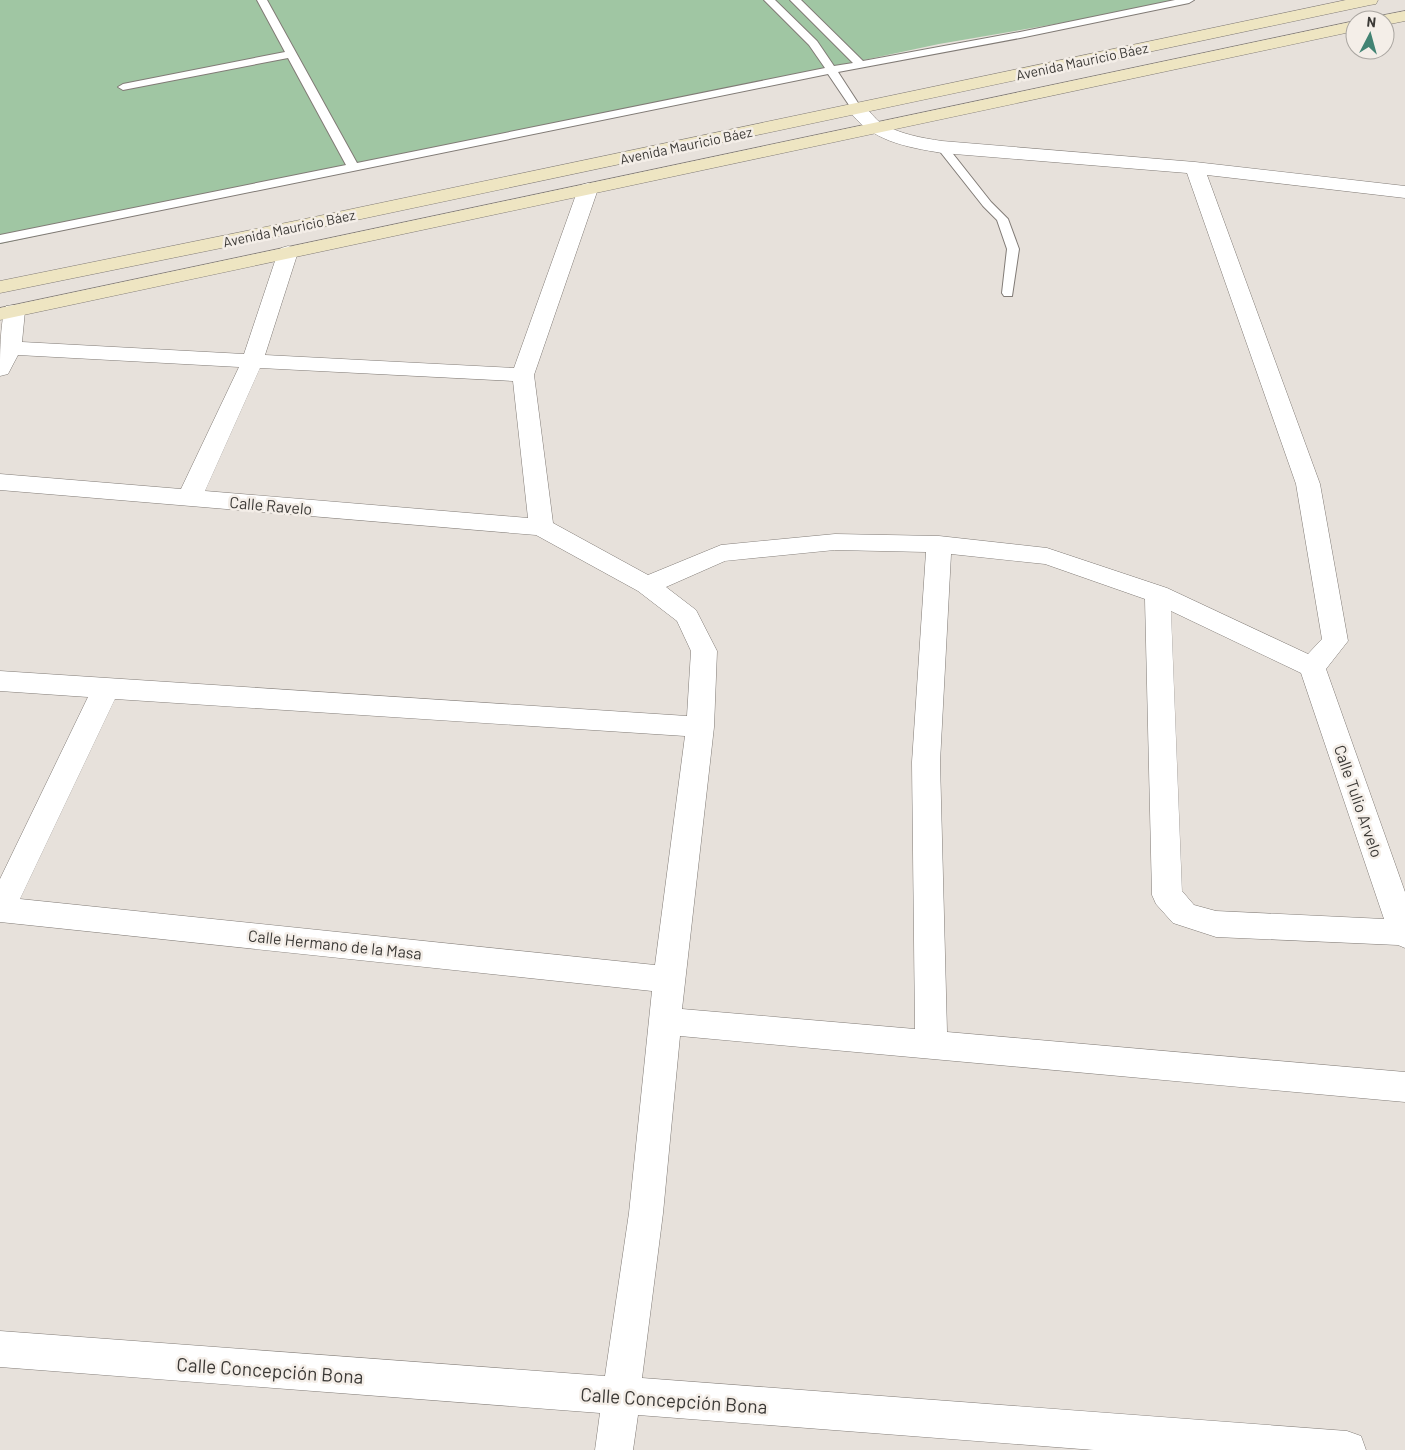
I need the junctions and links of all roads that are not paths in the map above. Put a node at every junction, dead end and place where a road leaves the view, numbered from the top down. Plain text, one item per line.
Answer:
1 (262, 0) edge
2 (769, 0) edge
3 (795, 0) edge
4 (1188, 0) edge
5 (1370, 0) edge
6 (1345, 28) edge
7 (292, 54) junction
8 (860, 64) junction
9 (832, 70) junction
10 (124, 87) dead end
11 (857, 109) junction
12 (874, 127) junction
13 (942, 147) junction
14 (353, 168) junction
15 (1195, 168) junction
16 (588, 189) junction
17 (1405, 192) edge
18 (0, 239) edge
19 (288, 252) junction
20 (0, 287) edge
21 (1008, 293) dead end
22 (7, 312) edge
23 (10, 348) junction
24 (252, 362) junction
25 (0, 369) edge
26 (523, 375) junction
27 (0, 482) edge
28 (189, 499) junction
29 (541, 527) junction
30 (939, 544) junction
31 (647, 585) junction
32 (1158, 594) junction
33 (1312, 667) junction
34 (0, 680) edge
35 (106, 689) junction
36 (700, 727) junction
37 (0, 909) edge
38 (1405, 934) edge
39 (669, 980) junction
40 (667, 1021) junction
41 (931, 1043) junction
42 (1405, 1087) edge
43 (0, 1349) edge
44 (622, 1396) junction
45 (614, 1450) edge
46 (1347, 1450) edge

1 - 7 lane
2 - 9 lane
3 - 8 lane
4 - 8 lane
5 - 11 main road, Avenida Mauricio Báez
6 - 12 main road, Avenida Mauricio Báez
7 - 10 lane
7 - 14 lane
8 - 9 lane
9 - 11 lane
9 - 14 lane
11 - 12 street
11 - 20 main road, Avenida Mauricio Báez
12 - 13 street
12 - 16 main road, Avenida Mauricio Báez
13 - 15 street
13 - 21 lane
14 - 18 lane
15 - 17 street
15 - 33 street
16 - 19 main road, Avenida Mauricio Báez
16 - 26 street
19 - 22 main road, Avenida Mauricio Báez
19 - 24 street
22 - 23 street
23 - 24 street
23 - 25 street
24 - 26 street
24 - 28 street
26 - 29 street
27 - 28 street, Calle Ravelo
28 - 29 street, Calle Ravelo
29 - 31 street
30 - 31 street
30 - 32 street
30 - 41 street
31 - 36 street
32 - 33 street
32 - 38 street
33 - 38 street, Calle Tulio Arvelo
34 - 35 street
35 - 36 street
35 - 37 street
36 - 39 street
37 - 39 street, Calle Hermano de la Masa
39 - 40 street
40 - 41 street
40 - 44 street
41 - 42 street
43 - 44 street, Calle Concepción Bona
44 - 45 street
44 - 46 street, Calle Concepción Bona

